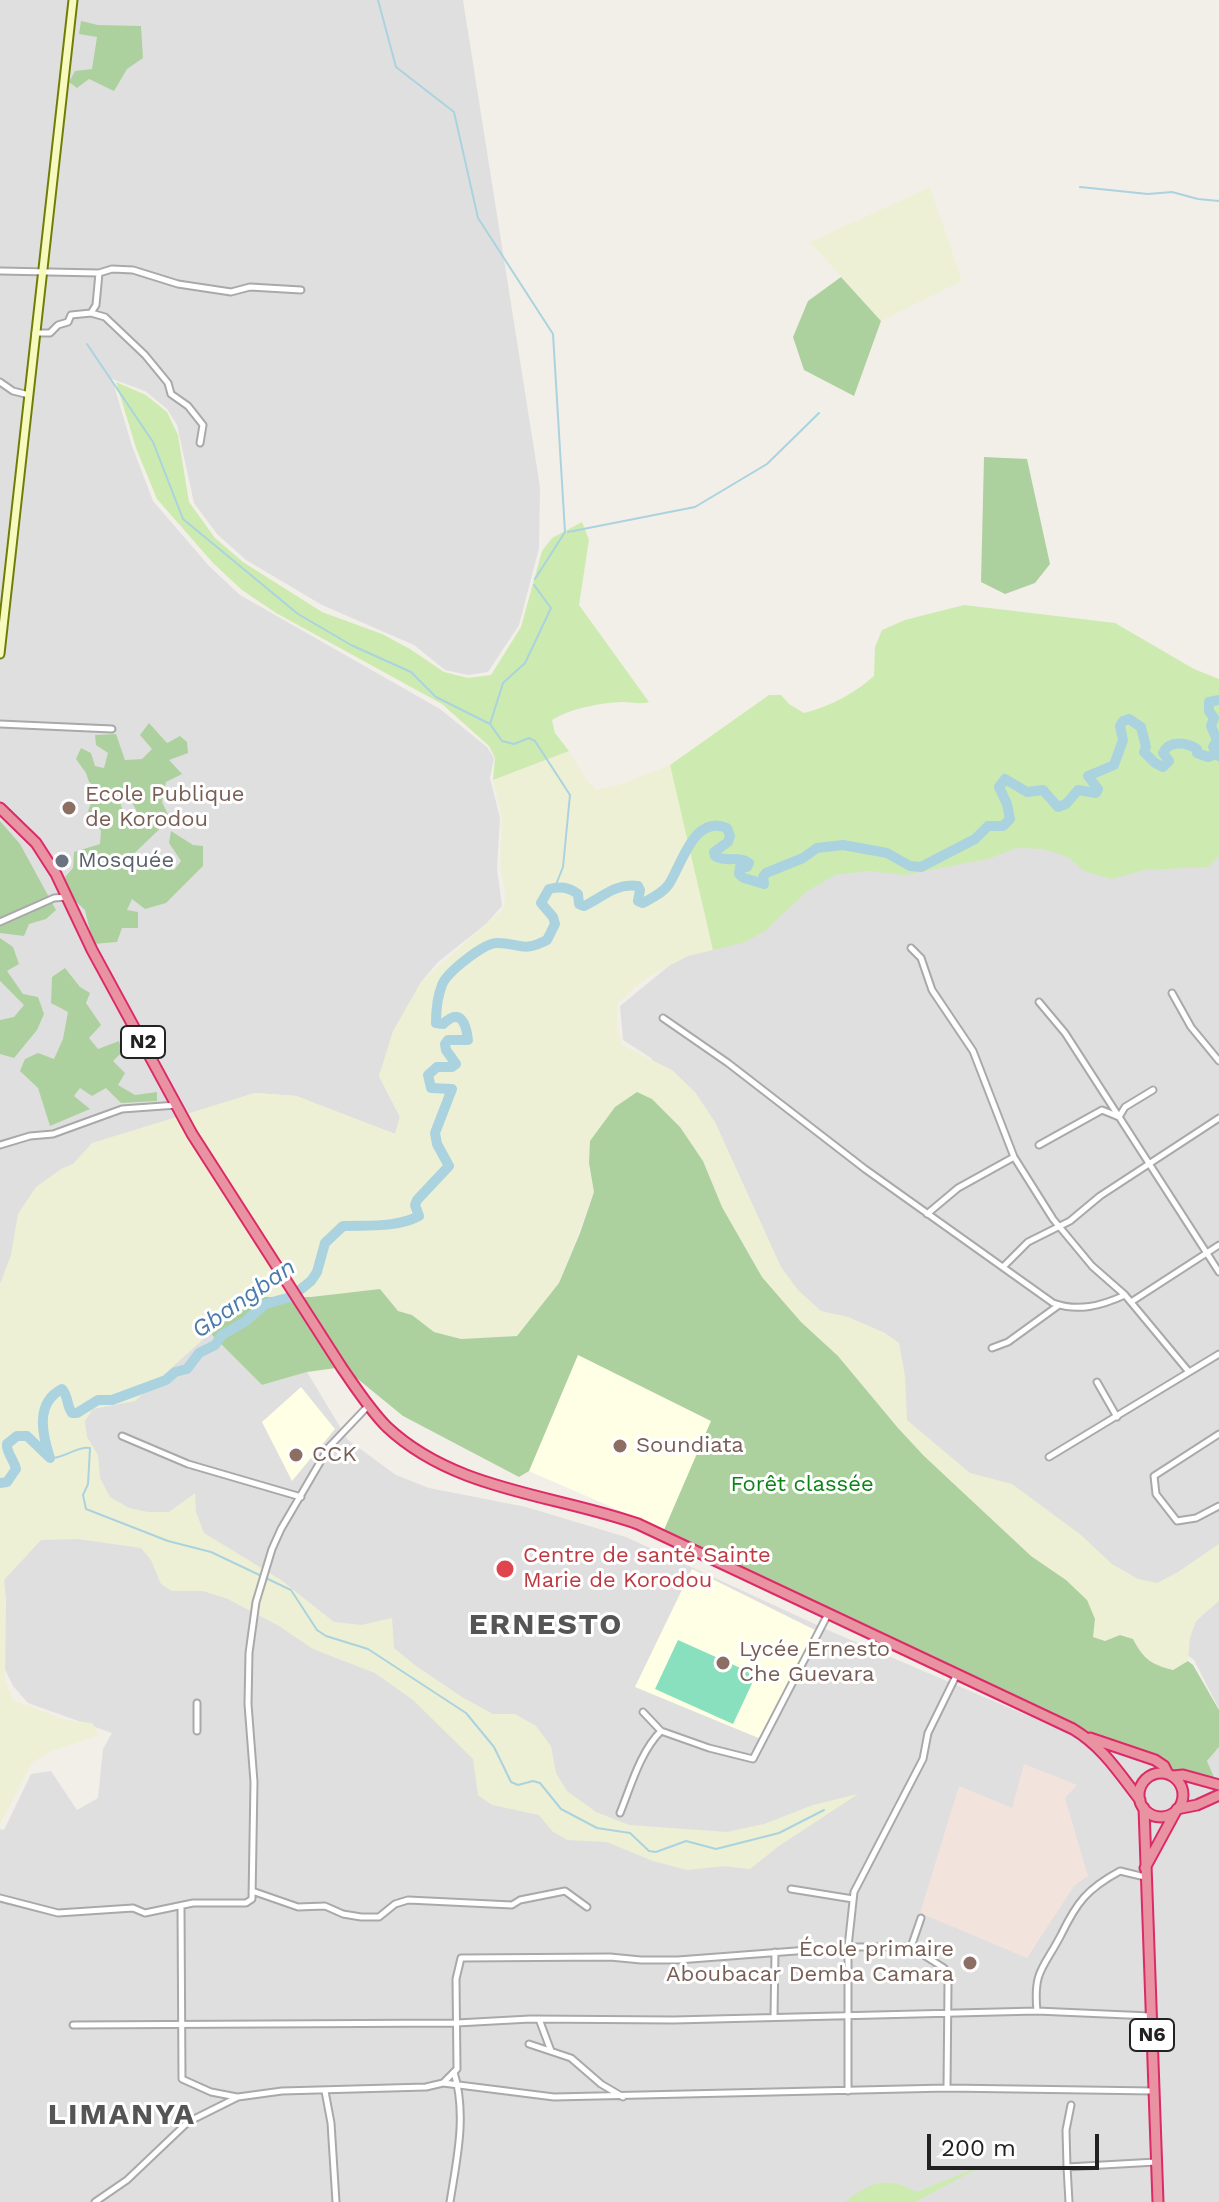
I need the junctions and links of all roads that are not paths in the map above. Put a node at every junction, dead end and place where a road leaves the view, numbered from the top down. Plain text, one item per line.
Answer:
1 (73, 0) edge
2 (43, 270) junction
3 (0, 271) edge
4 (99, 273) junction
5 (301, 290) dead end
6 (91, 313) junction
7 (34, 333) junction
8 (0, 382) edge
9 (29, 395) junction
10 (200, 443) dead end
11 (0, 654) edge
12 (0, 724) edge
13 (112, 729) dead end
14 (0, 808) edge
15 (68, 897) junction
16 (0, 922) edge
17 (911, 948) dead end
18 (1172, 993) dead end
19 (1039, 1002) dead end
20 (663, 1018) dead end
21 (1219, 1061) edge
22 (1153, 1090) dead end
23 (179, 1105) junction
24 (1119, 1117) junction
25 (1219, 1118) edge
26 (0, 1145) edge
27 (1039, 1145) dead end
28 (1014, 1157) junction
29 (1152, 1164) junction
30 (927, 1214) junction
31 (1059, 1226) junction
32 (1219, 1245) edge
33 (1208, 1253) junction
34 (1003, 1267) junction
35 (1219, 1272) edge
36 (1125, 1295) junction
37 (1131, 1302) junction
38 (1059, 1305) junction
39 (992, 1348) dead end
40 (1219, 1354) edge
41 (1189, 1372) junction
42 (1097, 1382) dead end
43 (369, 1406) junction
44 (1117, 1417) junction
45 (1219, 1434) edge
46 (122, 1436) dead end
47 (1049, 1457) dead end
48 (301, 1497) junction
49 (1219, 1506) edge
50 (829, 1613) junction
51 (957, 1673) junction
52 (197, 1703) dead end
53 (643, 1712) dead end
54 (197, 1731) dead end
55 (661, 1731) junction
56 (1087, 1737) junction
57 (1170, 1775) junction
58 (1219, 1785) edge
59 (1219, 1795) edge
60 (1142, 1804) junction
61 (1177, 1809) junction
62 (620, 1813) dead end
63 (1146, 1873) junction
64 (791, 1889) dead end
65 (252, 1891) junction
66 (0, 1898) edge
67 (853, 1899) junction
68 (181, 1907) junction
69 (587, 1907) dead end
70 (921, 1918) dead end
71 (848, 1947) junction
72 (911, 1947) junction
73 (775, 1952) junction
74 (1037, 2011) junction
75 (946, 2013) junction
76 (848, 2015) junction
77 (1151, 2016) junction
78 (774, 2017) junction
79 (539, 2019) junction
80 (457, 2023) junction
81 (73, 2025) dead end
82 (182, 2025) junction
83 (529, 2044) dead end
84 (551, 2051) junction
85 (454, 2072) junction
86 (443, 2083) junction
87 (458, 2085) junction
88 (947, 2088) junction
89 (325, 2091) junction
90 (848, 2091) junction
91 (1155, 2091) junction
92 (238, 2097) junction
93 (624, 2097) junction
94 (1071, 2105) dead end
95 (1157, 2162) junction
96 (1067, 2167) junction
97 (97, 2201) edge
98 (336, 2202) edge
99 (450, 2202) edge
100 (1069, 2202) edge
101 (1158, 2202) edge

1 - 2 street
2 - 3 street
2 - 4 street
2 - 7 street
4 - 5 street
4 - 6 street
6 - 7 street
6 - 10 street
7 - 9 street
8 - 9 street
9 - 11 street
12 - 13 street
14 - 15 highway, N2
15 - 16 street
15 - 23 highway, N2
17 - 28 street
18 - 21 street
19 - 24 street
20 - 30 street
22 - 24 street
23 - 26 street
23 - 43 highway, N2
24 - 27 street
24 - 29 street
25 - 29 street
28 - 30 street
28 - 31 street
29 - 31 street
29 - 33 street
30 - 34 street
31 - 34 street
31 - 36 street
32 - 33 street
33 - 35 street
33 - 37 street
34 - 38 street
36 - 37 street
36 - 38 street
37 - 41 street
38 - 39 street
40 - 41 street
41 - 44 street
42 - 44 street
43 - 48 street
43 - 50 highway, N2
44 - 47 street
45 - 49 street
46 - 48 street
48 - 65 street
50 - 51 highway, N2
50 - 55 street
51 - 56 highway, N2
51 - 67 street
52 - 54 street
53 - 55 street
55 - 62 street
56 - 57 highway, N2
56 - 60 highway, N2
57 - 58 highway, N2
57 - 60 highway
57 - 61 highway
59 - 61 highway
60 - 61 highway
60 - 63 highway, N6
61 - 63 highway
63 - 74 street
63 - 77 highway, N6
64 - 67 street
65 - 68 street
65 - 69 street
66 - 68 street
67 - 71 street
68 - 82 street
70 - 72 street
71 - 72 street
71 - 73 street
71 - 76 street
72 - 75 street
73 - 78 street
73 - 80 street
74 - 75 street
74 - 77 street
75 - 76 street
75 - 88 street
76 - 78 street
76 - 90 street
77 - 91 highway, N6
78 - 79 street
79 - 80 street
79 - 84 street
80 - 82 street
80 - 85 street
81 - 82 street
82 - 92 street
83 - 84 street
84 - 93 street
85 - 86 street
85 - 87 street
86 - 87 street
86 - 89 street
87 - 93 street
87 - 99 street
88 - 90 street
88 - 91 street
89 - 92 street
89 - 98 street
90 - 93 street
91 - 95 highway, N6
92 - 97 street
94 - 96 street
95 - 96 street
95 - 101 highway, N6
96 - 100 street

